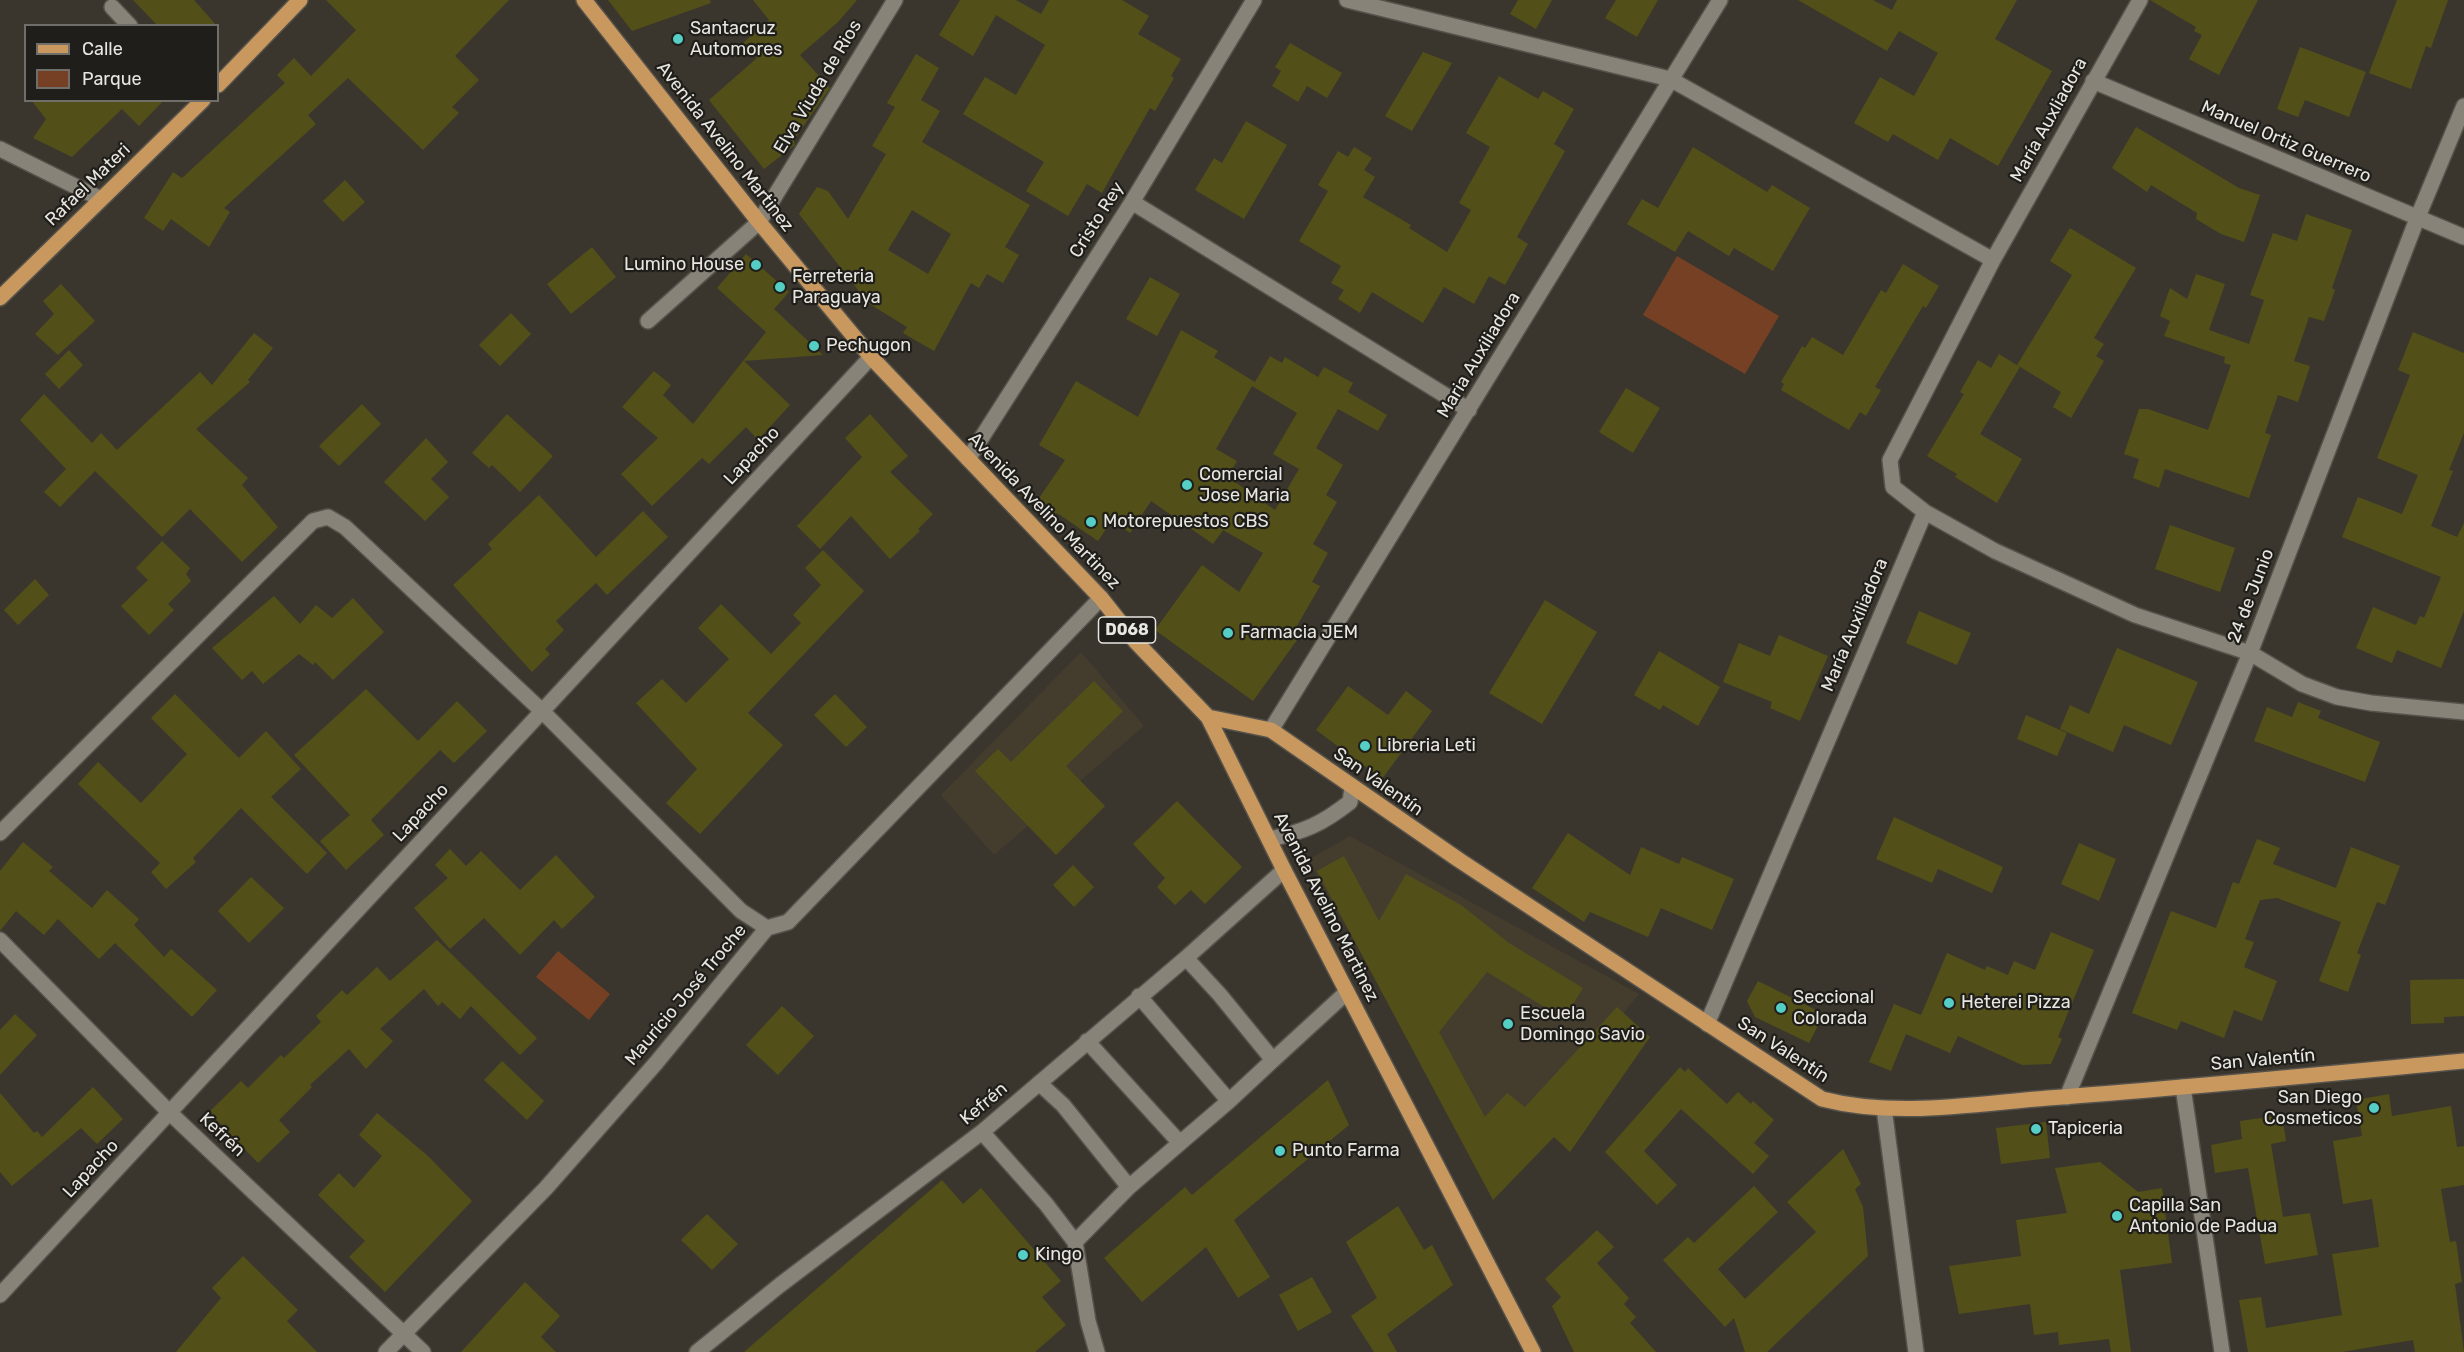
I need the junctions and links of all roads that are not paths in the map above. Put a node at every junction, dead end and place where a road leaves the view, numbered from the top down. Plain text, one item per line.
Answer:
1 (300, 0) edge
2 (584, 0) edge
3 (895, 0) edge
4 (1254, 0) edge
5 (1347, 0) edge
6 (1720, 0) edge
7 (2140, 0) edge
8 (112, 7) dead end
9 (127, 24) edge
10 (1670, 79) junction
11 (2092, 81) junction
12 (219, 84) edge
13 (200, 102) edge
14 (2464, 106) edge
15 (0, 149) edge
16 (101, 199) junction
17 (1132, 202) junction
18 (2417, 219) junction
19 (759, 222) junction
20 (2464, 237) edge
21 (1993, 260) junction
22 (0, 298) edge
23 (648, 321) dead end
24 (871, 357) junction
25 (1469, 410) junction
26 (968, 459) junction
27 (1925, 512) junction
28 (1101, 598) junction
29 (2250, 653) junction
30 (542, 711) junction
31 (2464, 712) edge
32 (1208, 717) junction
33 (1271, 730) junction
34 (1352, 789) junction
35 (0, 833) edge
36 (1269, 838) junction
37 (1284, 870) junction
38 (767, 928) junction
39 (0, 940) edge
40 (1186, 958) junction
41 (1347, 992) junction
42 (1139, 996) junction
43 (1707, 1024) junction
44 (1087, 1041) junction
45 (1273, 1060) junction
46 (2464, 1061) edge
47 (1039, 1083) junction
48 (2183, 1087) junction
49 (2067, 1097) junction
50 (1229, 1101) junction
51 (1884, 1108) junction
52 (170, 1113) junction
53 (982, 1132) junction
54 (1180, 1143) junction
55 (1129, 1187) junction
56 (1075, 1242) junction
57 (0, 1295) edge
58 (404, 1332) junction
59 (386, 1352) edge
60 (423, 1352) edge
61 (697, 1352) edge
62 (1097, 1352) edge
63 (1533, 1352) edge
64 (1916, 1352) edge
65 (2222, 1352) edge

1 - 12 main road
2 - 19 main road, Avenida Avelino Martinez / D068
3 - 19 street, Elva Viuda de Rios
4 - 17 street, Cristo Rey
5 - 10 street
6 - 10 street, Maria Auxiliadora
7 - 11 street, María Auxliadora
8 - 9 street
10 - 21 street
10 - 25 street, Maria Auxiliadora
11 - 18 street, Manuel Ortiz Guerrero
11 - 21 street, María Auxliadora
13 - 16 main road, Rafael Materi
14 - 18 street, 24 de Junio
15 - 16 street
16 - 22 main road, Rafael Materi
17 - 25 street
17 - 26 street, Cristo Rey
18 - 20 street, Manuel Ortiz Guerrero
18 - 29 street, 24 de Junio
19 - 23 street, Elva Viuda de Rios
19 - 24 main road, Avenida Avelino Martinez / D068
21 - 27 street
24 - 26 main road, Avenida Avelino Martinez / D068
24 - 30 street, Lapacho
25 - 33 street, Maria Auxiliadora
26 - 28 main road, Avenida Avelino Martinez / D068
27 - 29 street
27 - 43 street, María Auxiliadora
28 - 32 main road, Avenida Avelino Martinez / D068
28 - 38 street, Mauricio José Troche
29 - 31 street
29 - 49 street, 24 de Junio
30 - 35 street
30 - 38 street
30 - 52 street, Lapacho
32 - 33 main road, San Valentín
32 - 36 main road, Avenida Avelino Martinez / D068
33 - 34 main road, San Valentín
34 - 36 street
34 - 43 main road, San Valentín
36 - 37 main road, Avenida Avelino Martinez / D068
37 - 40 street, Kefrén
37 - 41 main road, Avenida Avelino Martinez / D068
38 - 58 street, Mauricio José Troche
39 - 52 street, Kefrén
40 - 42 street, Kefrén
40 - 45 street
41 - 45 street
41 - 63 main road, Avenida Avelino Martinez / D068
42 - 44 street, Kefrén
42 - 50 street
43 - 51 main road, San Valentín
44 - 47 street, Kefrén
44 - 54 street
45 - 50 street
46 - 48 main road, San Valentín
47 - 53 street, Kefrén
47 - 55 street
48 - 49 main road, San Valentín
48 - 65 street
49 - 51 main road, San Valentín
50 - 54 street
51 - 64 street
52 - 57 street, Lapacho
52 - 58 street, Kefrén
53 - 56 street
53 - 61 street, Kefrén
54 - 55 street
55 - 56 street
56 - 62 street
58 - 59 street, Mauricio José Troche
58 - 60 street, Kefrén

